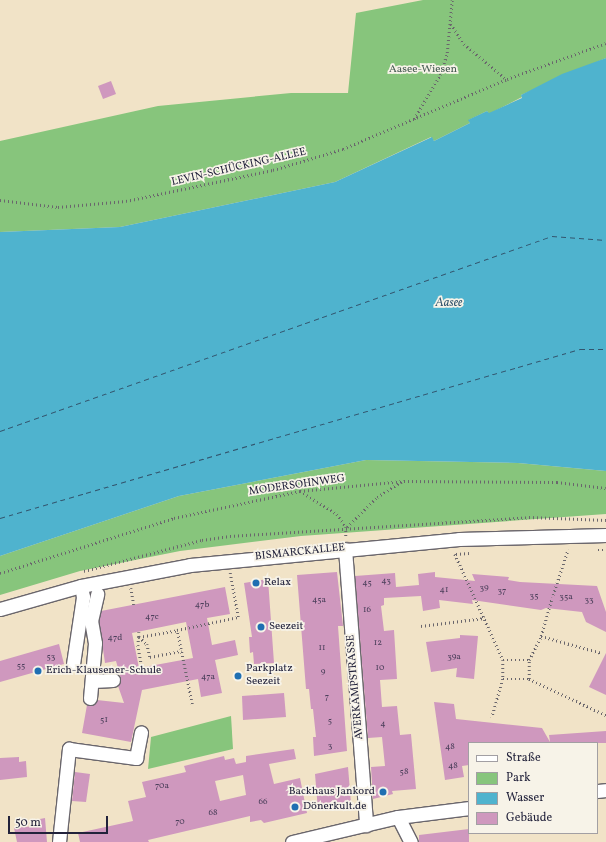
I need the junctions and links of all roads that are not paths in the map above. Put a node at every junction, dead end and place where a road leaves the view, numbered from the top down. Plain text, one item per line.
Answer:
1 (606, 535) edge
2 (345, 549) junction
3 (81, 586) junction
4 (97, 594) dead end
5 (0, 609) edge
6 (73, 664) dead end
7 (113, 680) dead end
8 (93, 681) junction
9 (90, 698) dead end
10 (141, 732) dead end
11 (468, 808) edge
12 (398, 818) junction
13 (366, 825) junction
14 (59, 842) edge
15 (292, 842) edge
16 (410, 842) edge

1 - 2 street, BISMARCKALLEE
2 - 3 street, BISMARCKALLEE
2 - 13 street, AVERKAMPSTRASSE
3 - 5 street, BISMARCKALLEE
3 - 6 street
4 - 8 street
7 - 8 street
8 - 9 street
10 - 14 street
11 - 12 street
12 - 13 street
12 - 16 street
13 - 15 street

